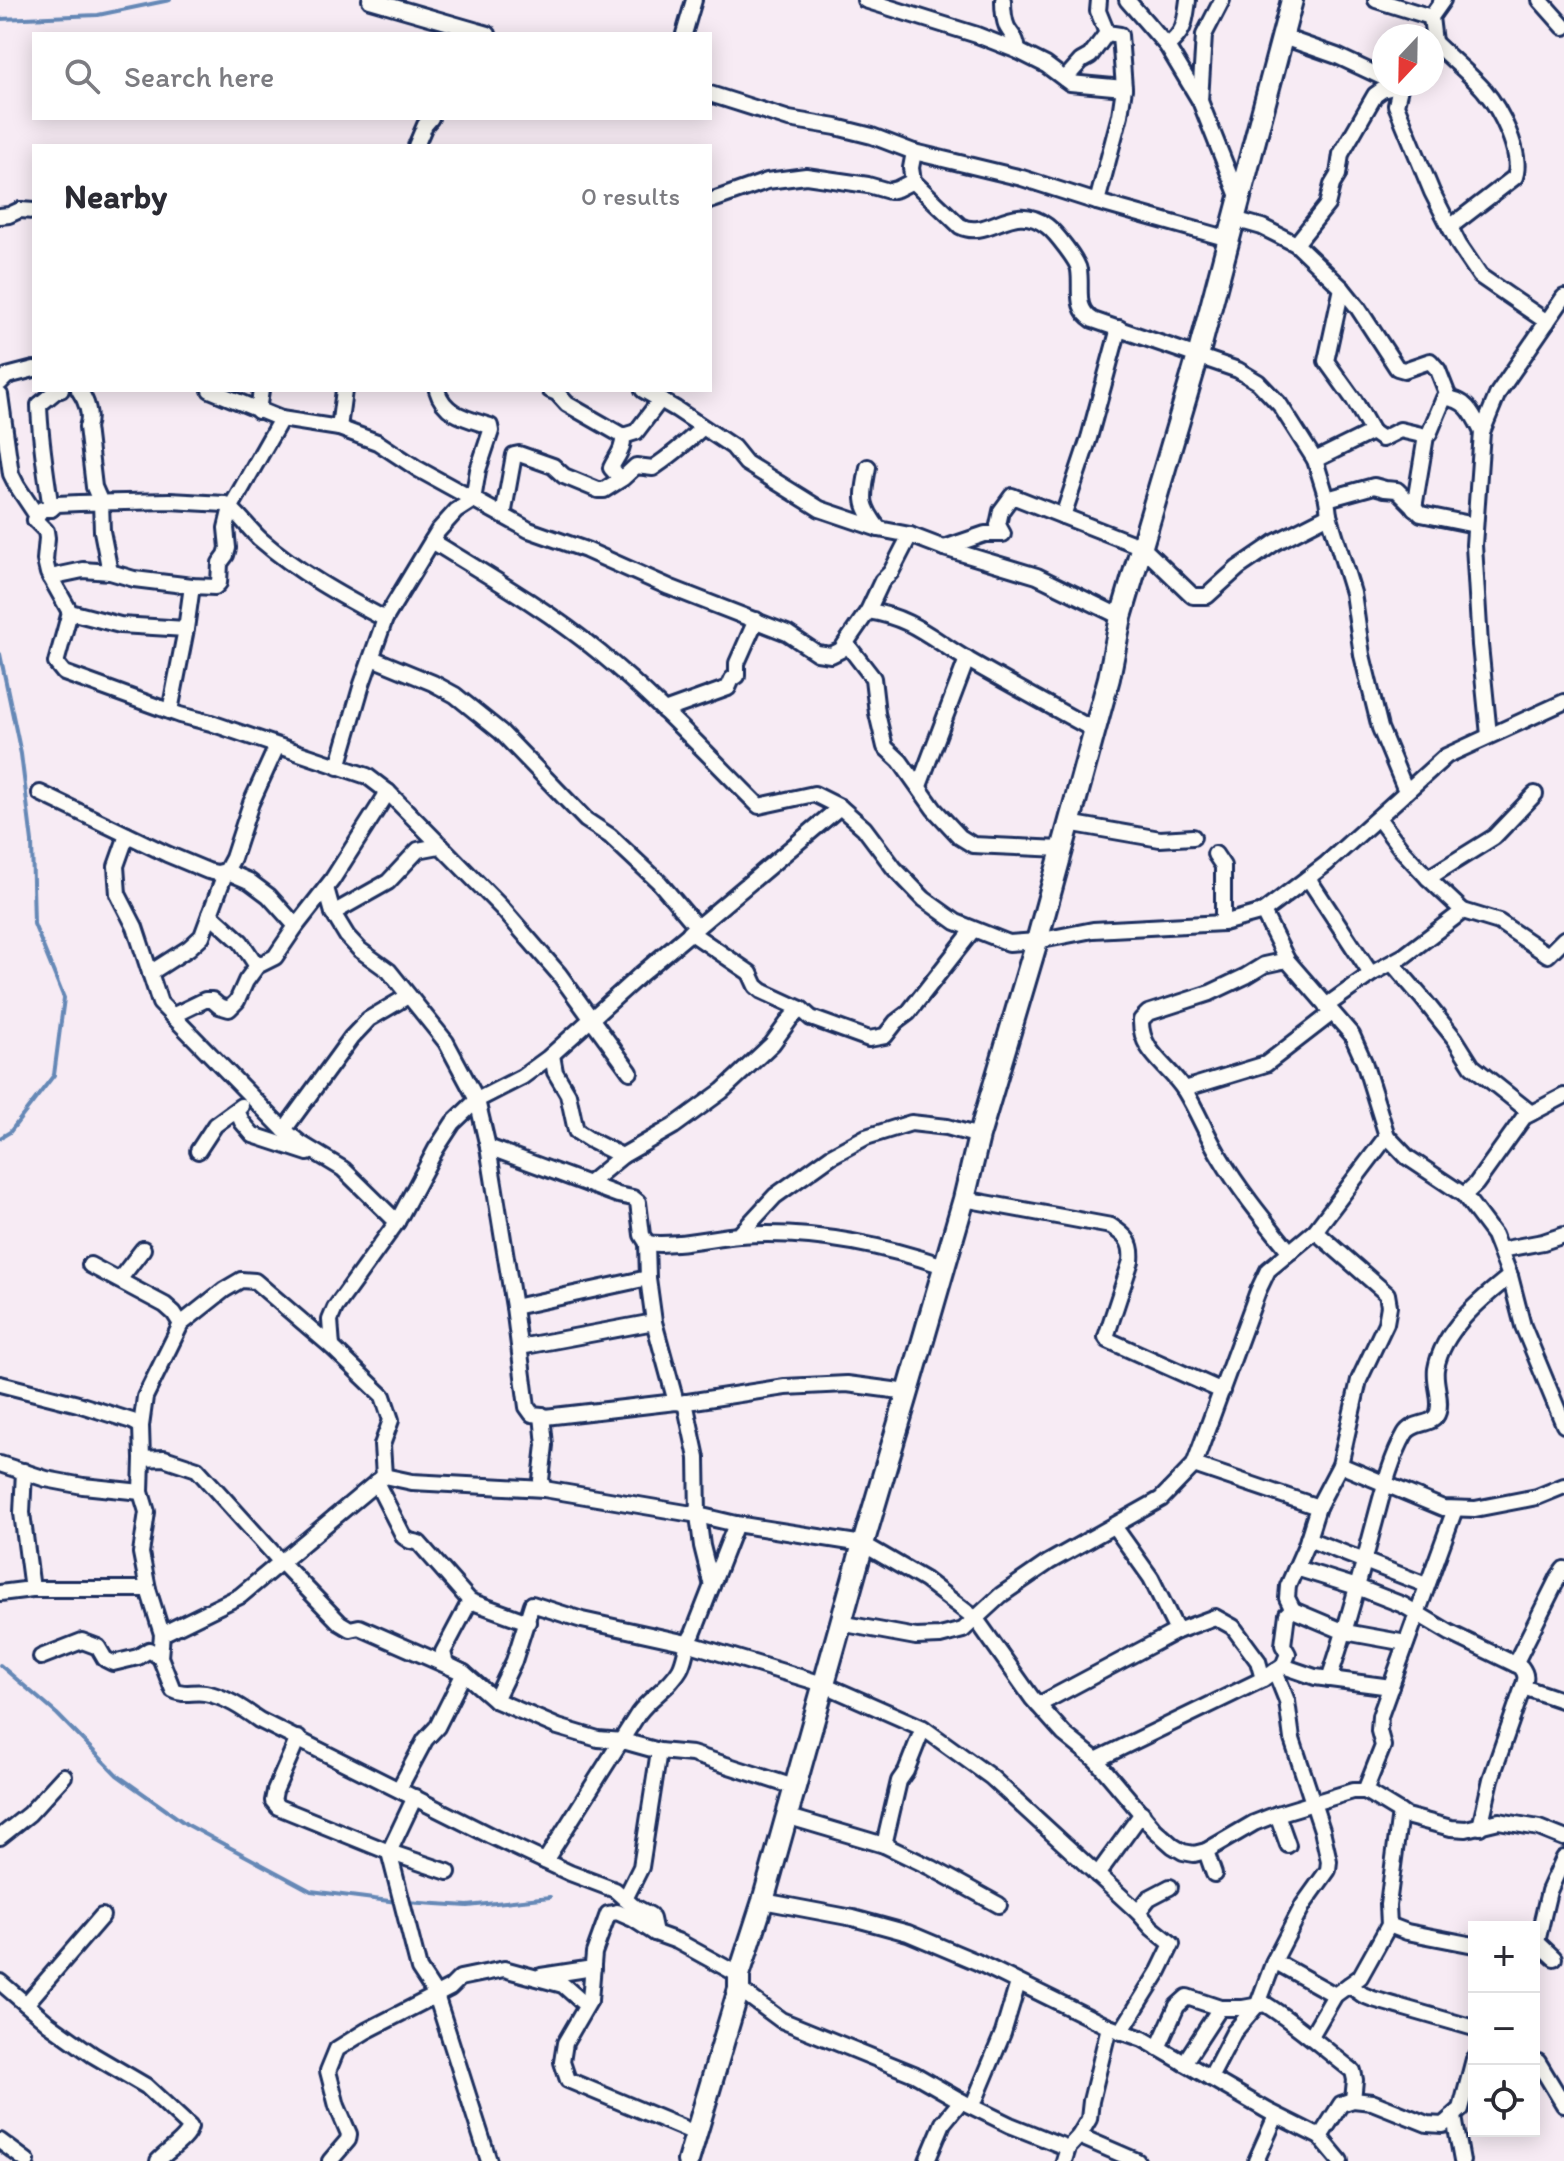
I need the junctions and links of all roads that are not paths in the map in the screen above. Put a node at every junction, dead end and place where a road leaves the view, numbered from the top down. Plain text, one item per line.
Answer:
1 (370, 0) edge
2 (694, 0) edge
3 (865, 0) edge
4 (1003, 0) edge
5 (1099, 0) edge
6 (1127, 0) edge
7 (1189, 0) edge
8 (1222, 0) edge
9 (1292, 0) edge
10 (1376, 0) edge
11 (1443, 0) edge
12 (1540, 0) edge
13 (1431, 17) junction
14 (1432, 24) edge
15 (1564, 27) edge
16 (481, 32) edge
17 (685, 32) edge
18 (1107, 33) junction
19 (1283, 37) junction
20 (1167, 46) junction
21 (1018, 51) junction
22 (1444, 54) edge
23 (1372, 72) edge
24 (1065, 79) junction
25 (1124, 88) junction
26 (712, 95) edge
27 (1374, 96) edge
28 (1397, 96) edge
29 (1200, 101) junction
30 (429, 120) edge
31 (417, 144) edge
32 (914, 152) junction
33 (913, 181) junction
34 (712, 200) edge
35 (1097, 202) junction
36 (1237, 209) junction
37 (32, 211) edge
38 (0, 216) edge
39 (1450, 227) junction
40 (1229, 239) junction
41 (1296, 244) junction
42 (1342, 288) junction
43 (1564, 297) edge
44 (1547, 322) junction
45 (1119, 328) junction
46 (1198, 356) junction
47 (32, 370) edge
48 (0, 383) edge
49 (55, 392) edge
50 (81, 392) edge
51 (215, 392) edge
52 (261, 392) edge
53 (344, 392) edge
54 (438, 392) edge
55 (555, 392) edge
56 (647, 392) edge
57 (0, 395) edge
58 (1449, 398) junction
59 (661, 399) junction
60 (258, 411) junction
61 (281, 419) junction
62 (339, 428) junction
63 (702, 428) junction
64 (1372, 432) junction
65 (1482, 432) junction
66 (623, 436) junction
67 (1426, 436) junction
68 (1315, 460) junction
69 (868, 467) dead end
70 (621, 479) junction
71 (1327, 499) junction
72 (473, 500) junction
73 (101, 503) junction
74 (231, 507) junction
75 (1414, 508) junction
76 (51, 509) junction
77 (1329, 515) junction
78 (37, 516) junction
79 (503, 516) junction
80 (1063, 516) junction
81 (1475, 525) junction
82 (879, 529) junction
83 (910, 535) junction
84 (432, 541) junction
85 (1142, 547) junction
86 (944, 548) junction
87 (110, 572) junction
88 (50, 577) junction
89 (192, 586) junction
90 (868, 611) junction
91 (70, 612) junction
92 (1121, 617) junction
93 (385, 619) junction
94 (756, 620) junction
95 (186, 629) junction
96 (846, 643) junction
97 (372, 658) junction
98 (967, 659) junction
99 (1564, 702) edge
100 (170, 711) junction
101 (664, 711) junction
102 (1094, 730) junction
103 (1489, 735) junction
104 (277, 746) junction
105 (338, 767) junction
106 (919, 786) junction
107 (1406, 791) junction
108 (388, 792) junction
109 (40, 793) dead end
110 (1535, 794) dead end
111 (840, 807) junction
112 (1378, 818) junction
113 (1068, 823) junction
114 (127, 835) junction
115 (1193, 837) dead end
116 (439, 846) junction
117 (1062, 849) junction
118 (1215, 854) dead end
119 (226, 871) junction
120 (1308, 878) junction
121 (1428, 878) junction
122 (326, 888) junction
123 (1463, 911) junction
124 (1263, 912) junction
125 (333, 913) junction
126 (210, 914) junction
127 (1223, 923) junction
128 (296, 926) junction
129 (694, 929) junction
130 (973, 930) junction
131 (1564, 939) edge
132 (1037, 941) junction
133 (1287, 960) junction
134 (1392, 963) junction
135 (257, 966) junction
136 (150, 973) junction
137 (1371, 974) junction
138 (408, 996) junction
139 (801, 1009) junction
140 (1329, 1009) junction
141 (172, 1016) junction
142 (592, 1018) junction
143 (552, 1055) junction
144 (630, 1072) dead end
145 (1184, 1089) junction
146 (1564, 1096) edge
147 (250, 1097) junction
148 (477, 1100) junction
149 (237, 1110) junction
150 (1531, 1113) junction
151 (284, 1130) junction
152 (979, 1136) junction
153 (1387, 1136) junction
154 (488, 1147) junction
155 (198, 1151) dead end
156 (622, 1156) junction
157 (324, 1158) junction
158 (588, 1184) junction
159 (1464, 1195) junction
160 (964, 1199) junction
161 (756, 1217) junction
162 (397, 1222) junction
163 (1315, 1231) junction
164 (769, 1234) junction
165 (739, 1235) junction
166 (1564, 1235) edge
167 (647, 1243) junction
168 (143, 1249) dead end
169 (1500, 1250) junction
170 (1290, 1252) junction
171 (90, 1265) dead end
172 (944, 1266) junction
173 (1510, 1276) junction
174 (648, 1278) junction
175 (119, 1280) junction
176 (514, 1307) junction
177 (654, 1322) junction
178 (181, 1324) junction
179 (332, 1347) junction
180 (520, 1347) junction
181 (0, 1384) edge
182 (1222, 1391) junction
183 (908, 1392) junction
184 (680, 1402) junction
185 (542, 1415) junction
186 (1564, 1425) edge
187 (141, 1426) junction
188 (142, 1459) junction
189 (0, 1464) edge
190 (1194, 1465) junction
191 (1340, 1465) junction
192 (24, 1471) junction
193 (380, 1479) junction
194 (1385, 1484) junction
195 (1564, 1486) edge
196 (544, 1489) junction
197 (141, 1492) junction
198 (1318, 1507) junction
199 (1455, 1509) junction
200 (698, 1515) junction
201 (736, 1524) junction
202 (1114, 1526) junction
203 (1308, 1539) junction
204 (863, 1544) junction
205 (1364, 1560) junction
206 (281, 1562) junction
207 (1296, 1568) junction
208 (1564, 1569) edge
209 (1426, 1585) junction
210 (712, 1586) junction
211 (1357, 1587) junction
212 (32, 1589) junction
213 (148, 1589) junction
214 (0, 1593) edge
215 (470, 1601) junction
216 (1293, 1610) junction
217 (1417, 1612) junction
218 (976, 1619) junction
219 (528, 1622) junction
220 (840, 1623) junction
221 (1177, 1631) junction
222 (1345, 1632) junction
223 (162, 1634) junction
224 (687, 1643) junction
225 (1406, 1643) junction
226 (41, 1657) dead end
227 (160, 1657) junction
228 (1515, 1664) junction
229 (1274, 1672) junction
230 (464, 1673) junction
231 (1329, 1679) junction
232 (823, 1684) junction
233 (1391, 1687) junction
234 (1523, 1687) junction
235 (495, 1700) junction
236 (1564, 1701) edge
237 (1038, 1705) junction
238 (923, 1728) junction
239 (298, 1738) junction
240 (623, 1741) junction
241 (659, 1751) junction
242 (1096, 1760) junction
243 (64, 1776) dead end
244 (794, 1787) junction
245 (399, 1789) junction
246 (1365, 1791) junction
247 (415, 1797) junction
248 (1312, 1803) junction
249 (1400, 1812) junction
250 (1142, 1813) junction
251 (1277, 1814) junction
252 (786, 1816) junction
253 (1480, 1827) junction
254 (0, 1837) edge
255 (1564, 1838) edge
256 (884, 1845) junction
257 (1288, 1845) dead end
258 (1206, 1851) junction
259 (389, 1852) junction
260 (1564, 1858) edge
261 (545, 1861) junction
262 (448, 1872) dead end
263 (1214, 1874) dead end
264 (1097, 1875) junction
265 (1170, 1887) dead end
266 (625, 1899) junction
267 (763, 1901) junction
268 (999, 1905) dead end
269 (1138, 1912) junction
270 (102, 1916) dead end
271 (1389, 1925) junction
272 (655, 1933) junction
273 (1468, 1944) edge
274 (1559, 1959) edge
275 (1274, 1961) junction
276 (593, 1968) junction
277 (536, 1977) junction
278 (0, 1982) edge
279 (739, 1982) junction
280 (1018, 1983) junction
281 (1349, 1985) junction
282 (436, 1995) junction
283 (1335, 1995) junction
284 (590, 2000) junction
285 (26, 2004) junction
286 (1258, 2004) junction
287 (1220, 2008) junction
288 (1468, 2026) edge
289 (1115, 2030) junction
290 (1311, 2036) junction
291 (1158, 2048) junction
292 (1184, 2063) junction
293 (1472, 2065) edge
294 (1540, 2065) edge
295 (1210, 2078) junction
296 (1353, 2100) junction
297 (967, 2103) junction
298 (1564, 2105) edge
299 (1276, 2116) junction
300 (1454, 2117) junction
301 (695, 2133) junction
302 (1079, 2136) junction
303 (1320, 2137) junction
304 (0, 2141) edge
305 (1066, 2155) edge
306 (27, 2161) edge
307 (158, 2161) edge
308 (330, 2161) edge
309 (489, 2161) edge
310 (688, 2161) edge
311 (927, 2161) edge
312 (1137, 2161) edge
313 (1256, 2161) edge
314 (1340, 2161) edge
315 (1462, 2161) edge

1 - 16 street
2 - 17 street
3 - 21 street
4 - 21 street
5 - 18 street
6 - 20 street
7 - 20 street
8 - 29 street
9 - 19 main road
10 - 13 street
11 - 13 street
12 - 15 street
13 - 14 street
18 - 24 street
18 - 25 street
19 - 23 street
19 - 36 main road
20 - 29 street
21 - 24 street
22 - 39 street
24 - 25 street
25 - 35 street
26 - 32 street
27 - 41 street
28 - 39 street
29 - 36 street
30 - 31 street
32 - 33 street
32 - 35 street
33 - 34 street
33 - 45 street
35 - 40 street
36 - 40 main road
36 - 41 street
37 - 38 street
39 - 44 street
40 - 46 main road
41 - 42 street
42 - 58 street
42 - 64 street
43 - 44 street
44 - 65 street
45 - 46 street
45 - 80 street
46 - 68 street
46 - 85 main road
47 - 48 street
49 - 76 street
50 - 73 street
51 - 60 street
52 - 60 street
53 - 62 street
54 - 72 street
55 - 66 street
56 - 59 street
57 - 78 street
58 - 65 street
58 - 67 street
59 - 63 street
59 - 66 street
60 - 61 street
61 - 62 street
61 - 74 street
62 - 72 street
63 - 70 street
63 - 82 street
64 - 67 street
64 - 68 street
65 - 81 street
66 - 70 street
67 - 75 street
68 - 71 street
69 - 82 street
70 - 79 street
71 - 75 street
71 - 77 street
72 - 79 street
72 - 84 street
73 - 74 street
73 - 76 street
73 - 87 street
74 - 89 street
74 - 93 street
75 - 81 street
76 - 78 street
77 - 85 street
77 - 107 street
78 - 88 street
79 - 94 street
80 - 85 street
80 - 86 street
81 - 103 street
82 - 83 street
83 - 86 street
83 - 90 street
84 - 93 street
84 - 101 street
85 - 92 main road
86 - 92 street
87 - 88 street
87 - 89 street
88 - 91 street
89 - 95 street
90 - 96 street
90 - 98 street
91 - 95 street
91 - 100 street
92 - 102 main road
93 - 97 street
94 - 96 street
94 - 101 street
95 - 100 street
96 - 106 street
97 - 105 street
97 - 129 street
98 - 102 street
98 - 106 street
99 - 103 street
100 - 104 street
101 - 111 street
102 - 113 main road
103 - 107 street
104 - 105 street
104 - 119 street
105 - 108 street
106 - 117 street
107 - 112 street
108 - 116 street
108 - 122 street
109 - 114 street
110 - 121 street
111 - 129 street
111 - 130 street
112 - 120 street
112 - 121 street
113 - 115 street
113 - 117 main road
114 - 119 street
114 - 136 street
116 - 125 street
116 - 142 street
117 - 132 main road
118 - 127 street
119 - 126 street
119 - 128 street
120 - 124 street
120 - 137 street
121 - 123 street
122 - 125 street
122 - 128 street
123 - 131 street
123 - 134 street
124 - 127 street
124 - 133 street
125 - 138 street
126 - 135 street
126 - 136 street
127 - 132 street
128 - 135 street
129 - 139 street
129 - 142 street
130 - 132 street
130 - 139 street
132 - 152 main road
133 - 140 street
133 - 145 street
134 - 137 street
134 - 150 street
135 - 141 street
136 - 141 street
137 - 140 street
138 - 148 street
138 - 151 street
139 - 156 street
140 - 145 street
140 - 153 street
141 - 147 street
142 - 143 street
142 - 144 street
143 - 148 street
143 - 156 street
145 - 170 street
146 - 150 street
147 - 149 street
147 - 151 street
148 - 154 street
148 - 162 street
149 - 155 street
149 - 157 street
150 - 159 street
151 - 157 street
152 - 160 main road
152 - 161 street
153 - 159 street
153 - 163 street
154 - 158 street
154 - 176 street
156 - 158 street
157 - 162 street
158 - 167 street
159 - 169 street
160 - 172 main road
160 - 182 street
161 - 164 street
161 - 165 street
162 - 179 street
163 - 170 street
163 - 191 street
164 - 165 street
164 - 172 street
165 - 167 street
166 - 169 street
167 - 174 street
168 - 175 street
169 - 173 street
170 - 182 street
171 - 175 street
172 - 183 main road
173 - 186 street
173 - 194 street
174 - 176 street
174 - 177 street
175 - 178 street
176 - 180 street
177 - 180 street
177 - 184 street
178 - 179 street
178 - 187 street
179 - 193 street
180 - 185 street
181 - 187 street
182 - 190 street
183 - 184 street
183 - 204 main road
184 - 185 street
184 - 200 street
185 - 196 street
187 - 188 street
188 - 197 street
188 - 206 street
189 - 192 street
190 - 198 street
190 - 202 street
191 - 194 street
191 - 198 street
192 - 197 street
192 - 212 street
193 - 196 street
193 - 206 street
193 - 215 street
194 - 199 street
194 - 205 street
195 - 199 street
196 - 200 street
197 - 213 street
198 - 203 street
199 - 209 street
200 - 201 street
200 - 210 street
201 - 204 street
201 - 210 street
202 - 218 street
202 - 221 street
203 - 205 street
203 - 207 street
204 - 218 street
204 - 220 main road
205 - 209 street
205 - 211 street
206 - 223 street
206 - 230 street
207 - 211 street
207 - 216 street
208 - 228 street
209 - 217 street
210 - 224 street
211 - 217 street
211 - 222 street
212 - 213 street
212 - 214 street
213 - 223 street
215 - 219 street
215 - 230 street
216 - 222 street
216 - 229 street
217 - 225 street
217 - 228 street
218 - 220 street
218 - 237 street
219 - 224 street
219 - 235 street
220 - 232 main road
221 - 229 street
221 - 237 street
222 - 225 street
222 - 231 street
223 - 227 street
224 - 232 street
224 - 240 street
225 - 233 street
226 - 227 street
227 - 239 street
228 - 234 street
229 - 231 street
229 - 242 street
229 - 248 street
230 - 235 street
230 - 245 street
231 - 233 street
232 - 238 street
232 - 244 main road
233 - 246 street
234 - 236 street
234 - 253 street
235 - 240 street
237 - 242 street
238 - 256 street
238 - 264 street
239 - 245 street
239 - 259 street
240 - 241 street
240 - 261 street
241 - 244 street
241 - 266 street
242 - 250 street
243 - 254 street
244 - 252 main road
245 - 247 street
246 - 248 street
246 - 249 street
247 - 259 street
247 - 261 street
248 - 251 street
248 - 275 street
249 - 253 street
249 - 271 street
250 - 258 street
250 - 264 street
251 - 257 street
251 - 258 street
252 - 256 street
252 - 267 main road
253 - 255 street
256 - 268 street
258 - 263 street
259 - 262 street
259 - 282 street
260 - 274 street
261 - 266 street
264 - 269 street
265 - 269 street
266 - 272 street
267 - 279 main road
267 - 280 street
269 - 289 street
270 - 285 street
271 - 273 street
271 - 281 street
272 - 276 street
272 - 279 street
275 - 283 street
275 - 286 street
276 - 277 street
276 - 284 street
277 - 282 street
277 - 284 street
278 - 285 street
279 - 297 street
279 - 301 main road
280 - 289 street
280 - 297 street
281 - 283 street
281 - 288 street
282 - 308 street
282 - 309 street
283 - 290 street
284 - 301 street
285 - 307 street
286 - 287 street
286 - 290 street
286 - 295 street
287 - 291 street
287 - 292 street
289 - 291 street
289 - 302 street
290 - 296 street
291 - 292 street
292 - 295 street
293 - 300 street
294 - 298 street
295 - 299 street
296 - 300 street
296 - 303 street
297 - 305 street
297 - 311 street
299 - 303 street
299 - 313 street
300 - 315 street
301 - 310 main road
302 - 305 street
302 - 312 street
303 - 314 street
304 - 306 street

